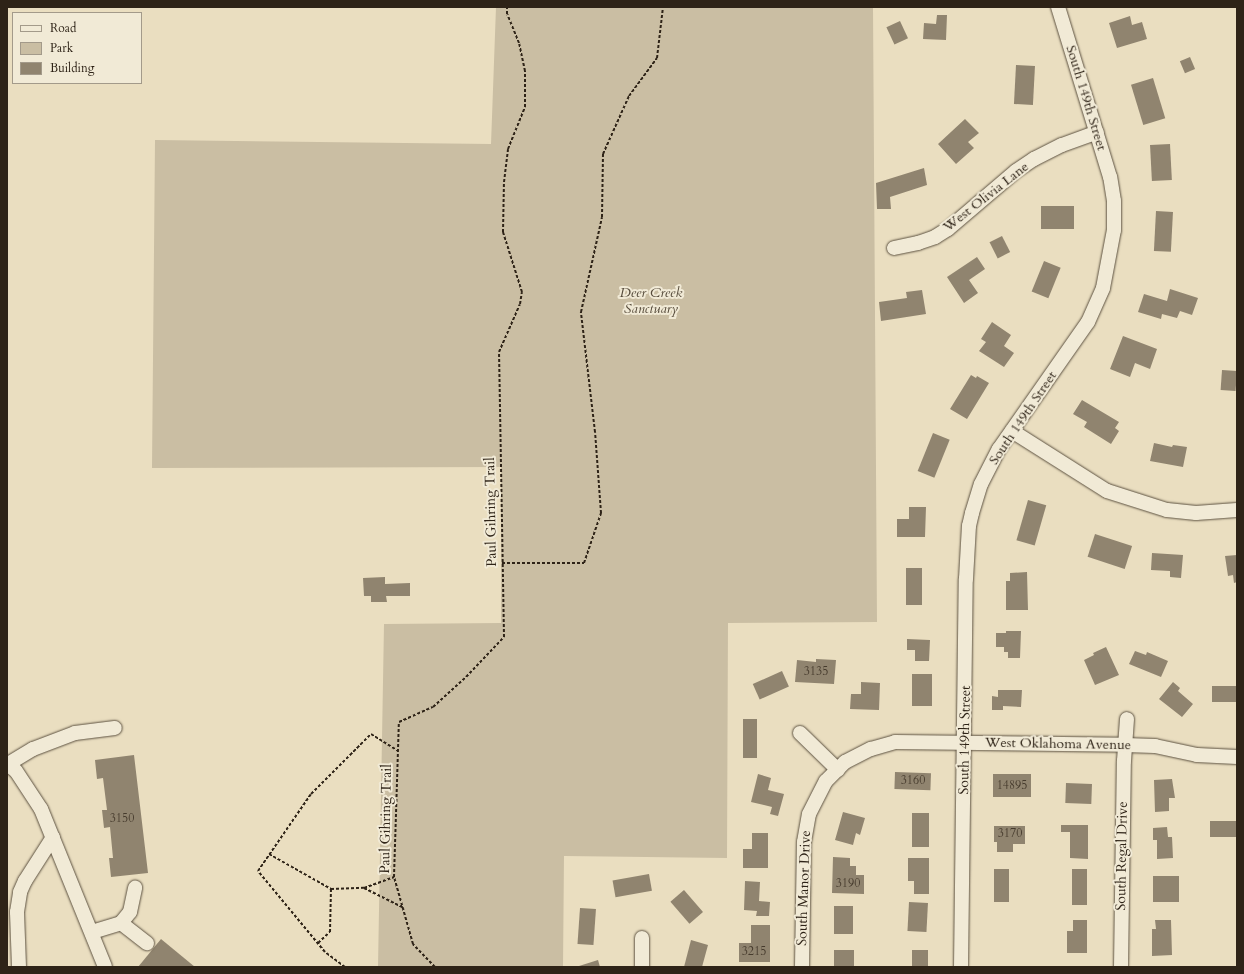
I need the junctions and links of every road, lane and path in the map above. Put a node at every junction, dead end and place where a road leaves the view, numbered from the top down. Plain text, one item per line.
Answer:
1 (507, 7) edge
2 (663, 7) edge
3 (1058, 7) edge
4 (1098, 132) junction
5 (894, 248) dead end
6 (1012, 431) junction
7 (1237, 510) edge
8 (502, 563) junction
9 (1127, 719) dead end
10 (115, 728) dead end
11 (800, 733) dead end
12 (964, 742) junction
13 (1125, 745) junction
14 (397, 750) junction
15 (1237, 756) edge
16 (7, 764) edge
17 (838, 770) junction
18 (53, 837) junction
19 (269, 854) junction
20 (394, 877) junction
21 (135, 888) dead end
22 (364, 888) junction
23 (331, 889) junction
24 (13, 893) edge
25 (404, 908) junction
26 (121, 923) junction
27 (92, 932) junction
28 (642, 938) dead end
29 (147, 943) dead end
30 (318, 943) junction
31 (19, 967) edge
32 (105, 967) edge
33 (345, 967) edge
34 (435, 967) edge
35 (642, 967) edge
36 (802, 967) edge
37 (961, 967) edge
38 (1121, 967) edge

1 - 8 path, Paul Gihring Trail
2 - 8 path
3 - 4 street, South 149th Street
4 - 5 street, West Olivia Lane
4 - 6 street, South 149th Street
6 - 7 street
6 - 12 street, South 149th Street
8 - 14 path, Paul Gihring Trail
9 - 13 street, South Regal Drive
10 - 16 street
11 - 17 street
12 - 13 street, West Oklahoma Avenue
12 - 17 street, West Oklahoma Avenue
12 - 37 street, South 149th Street
13 - 15 street, West Oklahoma Avenue
13 - 38 street, South Regal Drive
14 - 19 path
14 - 20 path, Paul Gihring Trail
16 - 18 street
17 - 36 street, South Manor Drive
18 - 24 street
18 - 27 street
19 - 23 path
19 - 30 path
20 - 22 path
20 - 25 path, Paul Gihring Trail
21 - 26 street
22 - 23 path
22 - 25 path
23 - 30 path
24 - 31 street
25 - 34 path, Paul Gihring Trail
26 - 27 street
26 - 29 street
27 - 32 street
28 - 35 street
30 - 33 path

